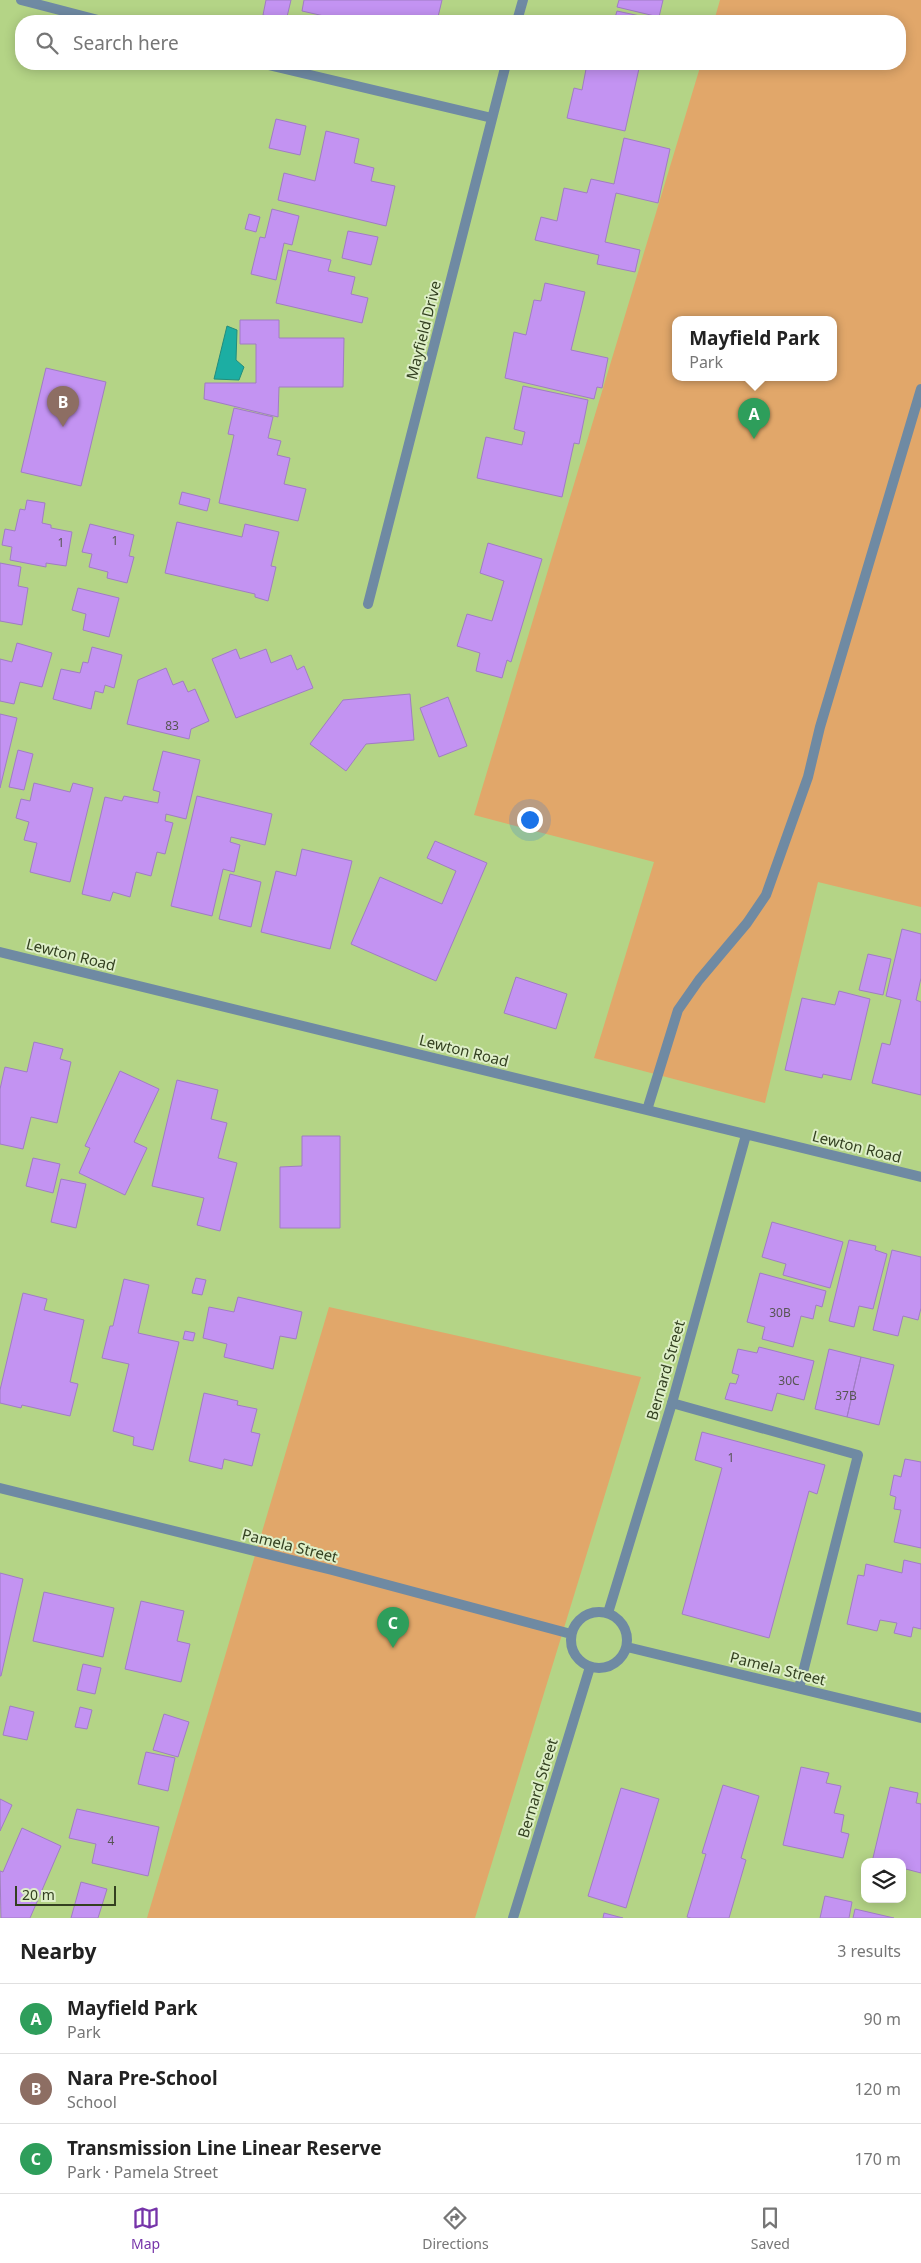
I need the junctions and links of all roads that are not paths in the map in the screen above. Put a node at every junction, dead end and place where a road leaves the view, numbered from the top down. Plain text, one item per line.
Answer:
1 (21, 0) edge
2 (523, 0) edge
3 (79, 15) edge
4 (519, 15) edge
5 (289, 70) edge
6 (504, 70) edge
7 (492, 118) junction
8 (921, 389) edge
9 (368, 604) dead end
10 (0, 952) edge
11 (647, 1110) junction
12 (746, 1135) junction
13 (921, 1177) edge
14 (672, 1403) junction
15 (0, 1488) edge
16 (608, 1613) junction
17 (572, 1634) junction
18 (627, 1647) junction
19 (590, 1667) junction
20 (799, 1688) junction
21 (921, 1718) edge
22 (513, 1918) edge

1 - 3 street
2 - 4 street
5 - 7 street
6 - 7 street, Mayfield Drive
7 - 9 street, Mayfield Drive
8 - 11 street
10 - 11 street, Lewton Road
11 - 12 street, Lewton Road
12 - 13 street, Lewton Road
12 - 14 street, Bernard Street
14 - 16 street, Bernard Street
14 - 20 street
15 - 17 street, Pamela Street
16 - 17 street
16 - 18 street
17 - 19 street
18 - 19 street
18 - 20 street, Pamela Street
19 - 22 street, Bernard Street
20 - 21 street, Pamela Street

